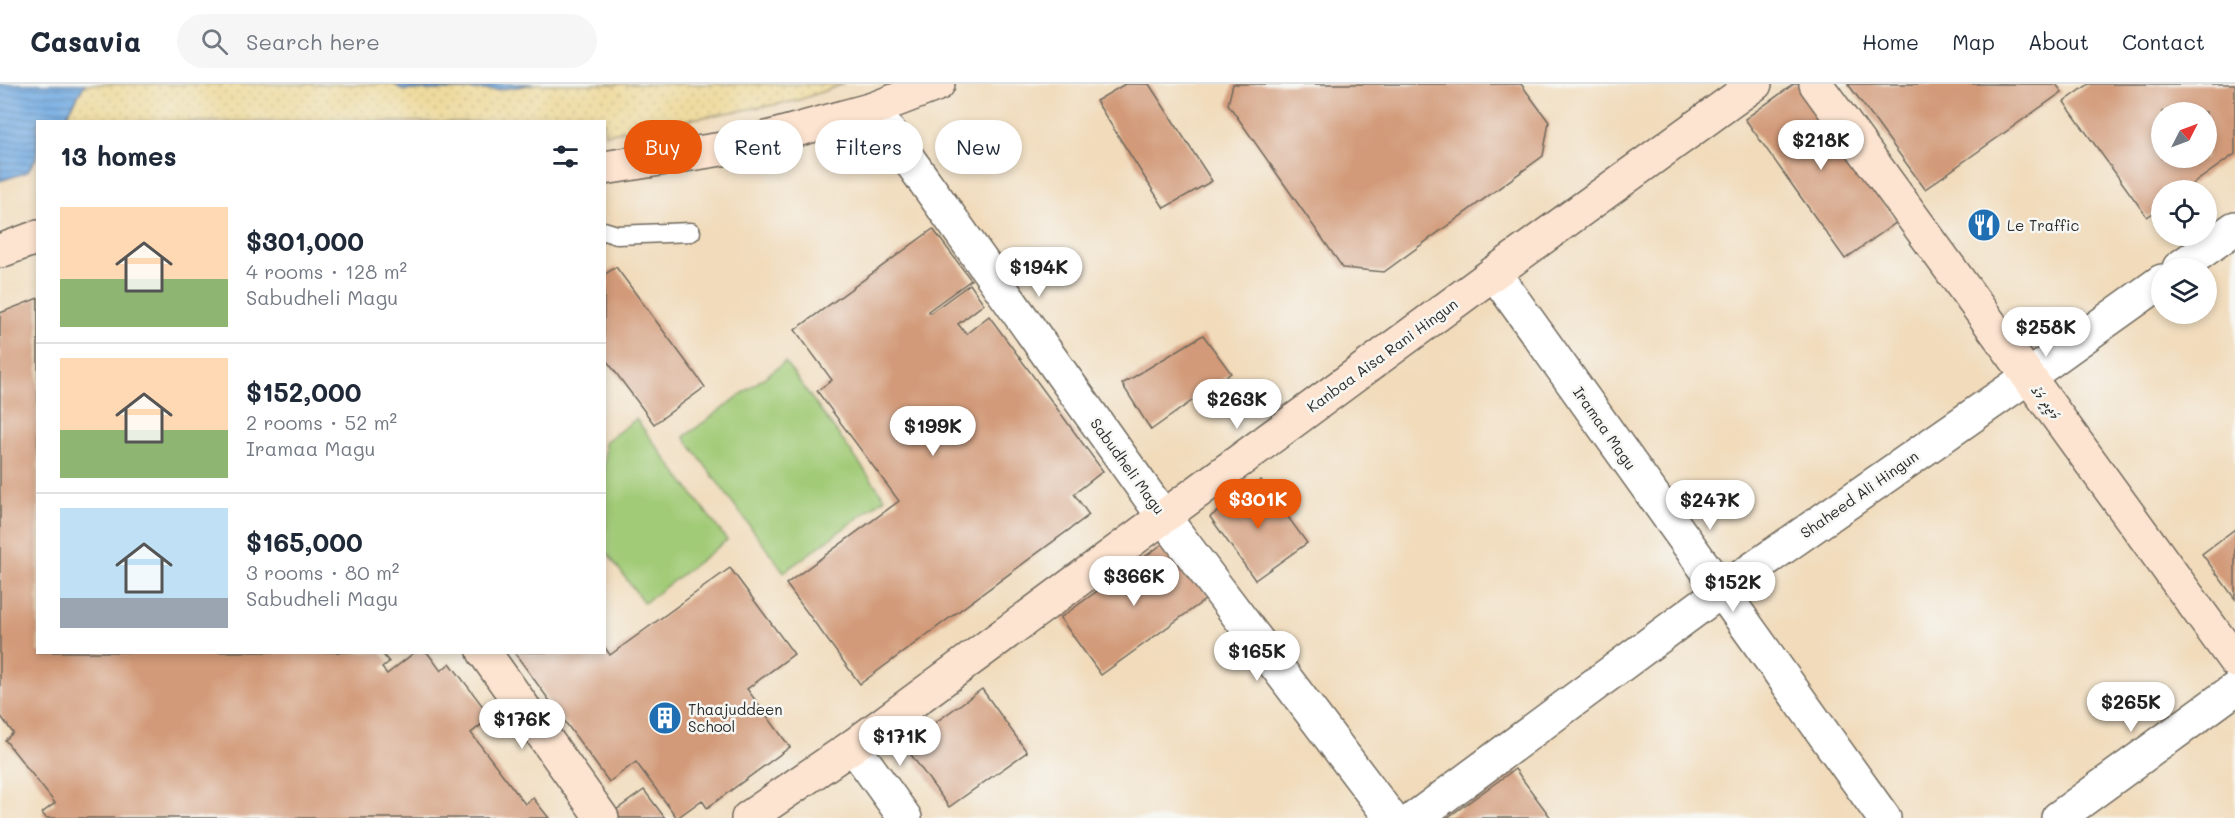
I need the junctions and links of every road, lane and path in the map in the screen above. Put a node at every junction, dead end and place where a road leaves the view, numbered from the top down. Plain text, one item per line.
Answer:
1 (938, 84) edge
2 (1755, 84) edge
3 (1816, 84) edge
4 (873, 109) junction
5 (606, 168) edge
6 (2235, 228) edge
7 (606, 232) edge
8 (691, 232) dead end
9 (36, 238) edge
10 (0, 251) edge
11 (2193, 258) edge
12 (1494, 273) junction
13 (2151, 289) edge
14 (2028, 377) junction
15 (1163, 516) junction
16 (1721, 591) junction
17 (485, 654) edge
18 (2235, 661) edge
19 (2235, 689) edge
20 (853, 746) junction
21 (602, 818) edge
22 (748, 818) edge
23 (905, 818) edge
24 (1391, 818) edge
25 (1415, 818) edge
26 (1884, 818) edge
27 (2058, 818) edge

1 - 4 street
2 - 12 street, Kanbaa Aisa Rani Hingun
3 - 14 street, މަޖީދީ މަގު
4 - 5 street
4 - 15 street, Sabudheli Magu
6 - 11 street
7 - 8 lane
9 - 10 street
12 - 15 street, Kanbaa Aisa Rani Hingun
12 - 16 street, Iramaa Magu
13 - 14 street, Shaheed Ali Hingun
14 - 16 street, Shaheed Ali Hingun
14 - 18 street, މަޖީދީ މަގު
15 - 20 street, Kanbaa Aisa Rani Hingun
15 - 24 street, Sabudheli Magu
16 - 25 street, Shaheed Ali Hingun
16 - 26 street, Iramaa Magu
17 - 21 street
19 - 27 street
20 - 22 street, Kanbaa Aisa Rani Hingun
20 - 23 street

